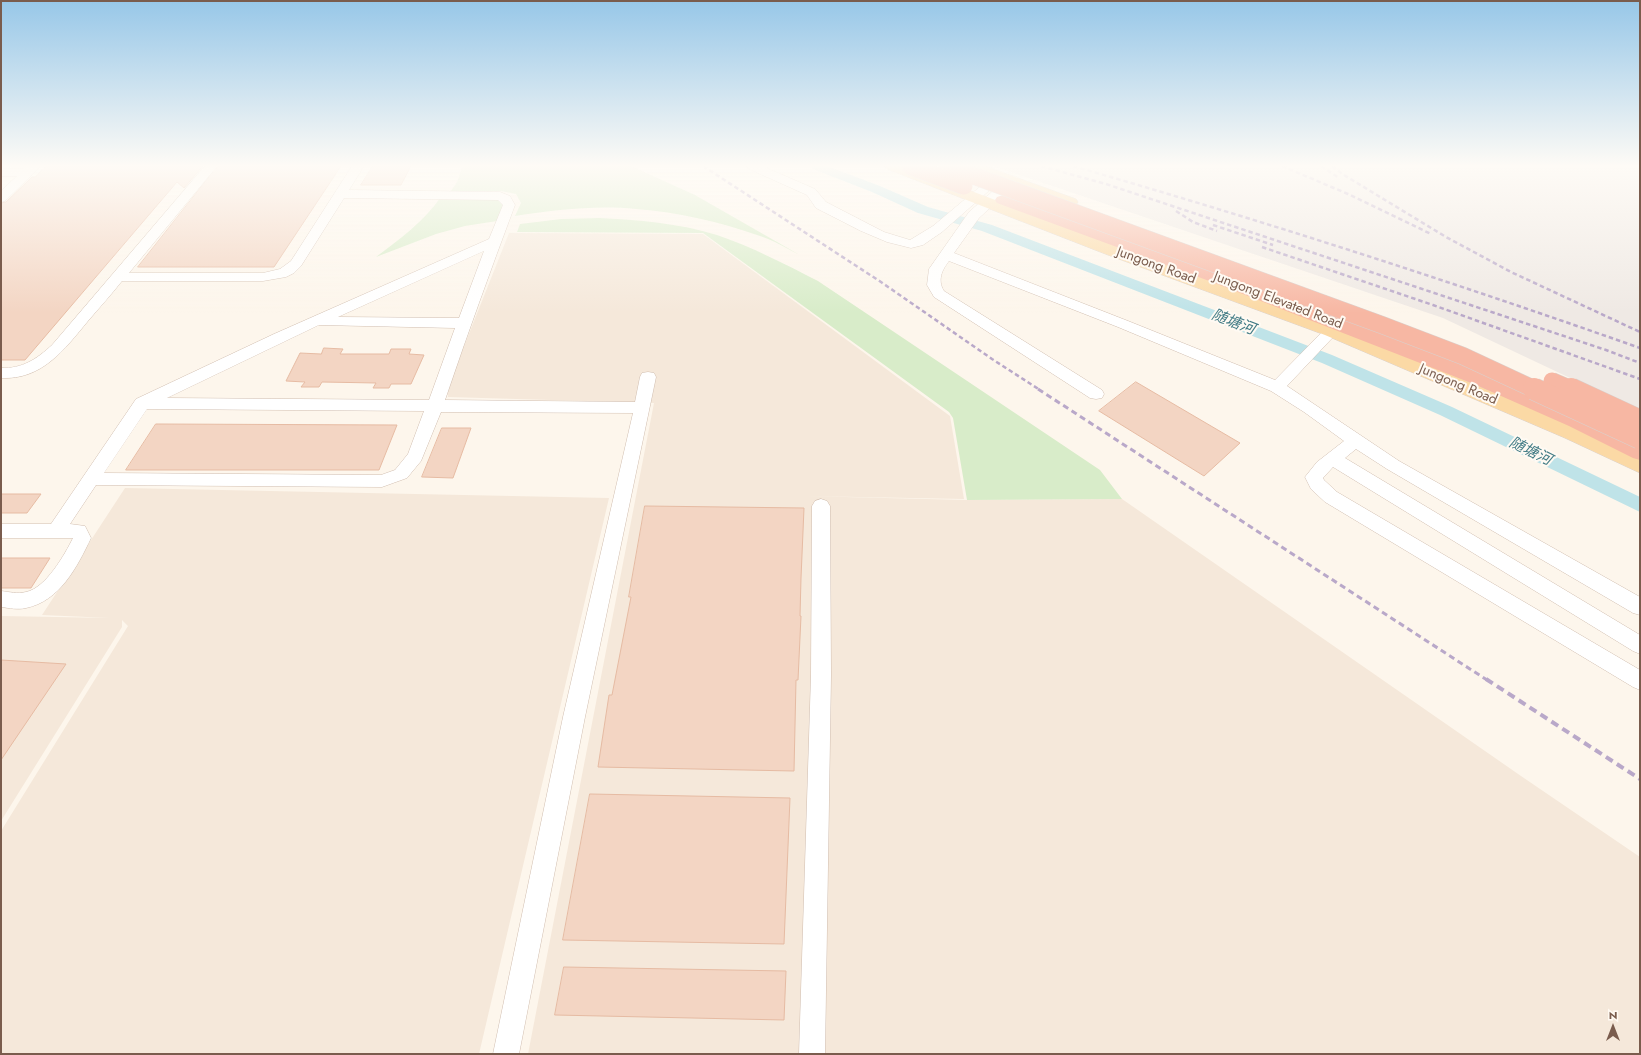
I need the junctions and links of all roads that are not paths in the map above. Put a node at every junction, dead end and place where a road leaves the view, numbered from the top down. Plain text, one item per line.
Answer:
1 (170, 215) edge
2 (327, 215) edge
3 (506, 215) edge
4 (841, 215) edge
5 (954, 215) edge
6 (974, 215) edge
7 (1022, 215) edge
8 (1045, 215) edge
9 (1082, 215) edge
10 (1104, 215) edge
11 (1108, 215) edge
12 (496, 241) junction
13 (946, 255) junction
14 (119, 277) junction
15 (314, 321) junction
16 (464, 323) junction
17 (1331, 331) junction
18 (1, 373) edge
19 (648, 377) dead end
20 (1277, 387) junction
21 (1096, 394) dead end
22 (142, 403) junction
23 (440, 405) junction
24 (642, 408) junction
25 (1640, 421) edge
26 (1640, 431) edge
27 (1640, 438) edge
28 (1356, 441) junction
29 (1640, 453) edge
30 (1333, 458) junction
31 (1640, 465) edge
32 (90, 479) junction
33 (820, 506) dead end
34 (1, 531) edge
35 (56, 531) junction
36 (1, 600) edge
37 (1640, 607) edge
38 (1640, 645) edge
39 (1640, 681) edge
40 (506, 1054) edge
41 (812, 1054) edge

1 - 14 street
2 - 14 street
3 - 12 street
4 - 5 street
6 - 13 street
7 - 17 main road, Jungong Road
8 - 29 highway, Jungong Elevated Road, bridge
9 - 27 highway, Jungong Elevated Road, bridge
10 - 26 main road, Jungong Road
11 - 25 highway, bridge
12 - 15 street
12 - 16 street
13 - 20 street
13 - 21 street
14 - 18 street
15 - 16 street
15 - 22 street
16 - 23 street
17 - 20 street
17 - 31 main road, Jungong Road
19 - 24 street
20 - 28 street
22 - 23 street
22 - 32 street
23 - 24 street
23 - 32 street
24 - 40 street
28 - 30 street
28 - 37 street
30 - 38 street
30 - 39 street
32 - 35 street
33 - 41 street
34 - 35 street
35 - 36 street

